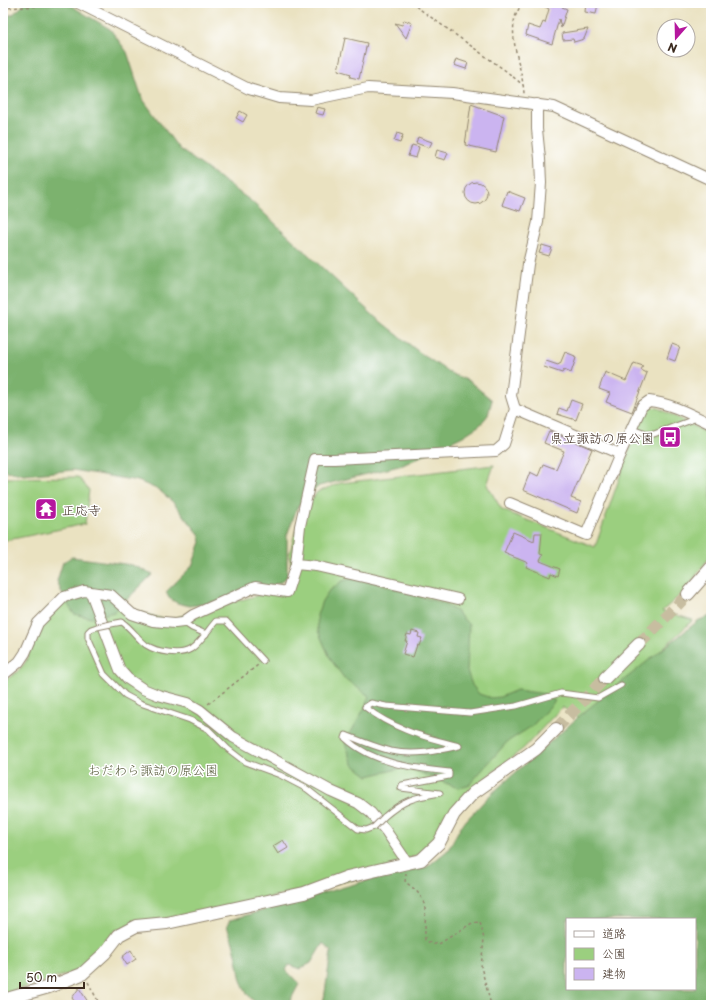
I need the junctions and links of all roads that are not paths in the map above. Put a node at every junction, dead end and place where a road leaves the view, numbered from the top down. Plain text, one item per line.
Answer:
1 (78, 3) edge
2 (537, 104) junction
3 (711, 180) edge
4 (515, 410) junction
5 (698, 418) junction
6 (711, 424) edge
7 (632, 429) junction
8 (620, 454) junction
9 (510, 503) dead end
10 (296, 564) junction
11 (711, 568) edge
12 (92, 593) junction
13 (688, 594) tunnel mouth
14 (458, 599) dead end
15 (183, 622) junction
16 (206, 634) junction
17 (639, 644) tunnel mouth
18 (263, 661) road end
19 (3, 675) edge
20 (606, 678) tunnel mouth
21 (621, 686) dead end
22 (556, 729) tunnel mouth
23 (407, 862) junction
24 (3, 1000) edge

1 - 2 street
2 - 3 street
2 - 4 street
4 - 8 street
4 - 10 street
5 - 6 street
5 - 7 lane
5 - 7 street
7 - 8 street
8 - 9 street
10 - 14 street
10 - 15 street
11 - 13 street
12 - 15 street
12 - 19 street
12 - 23 street
15 - 16 lane
16 - 18 lane
16 - 21 lane, bridge
17 - 20 street
22 - 23 street
23 - 24 street

